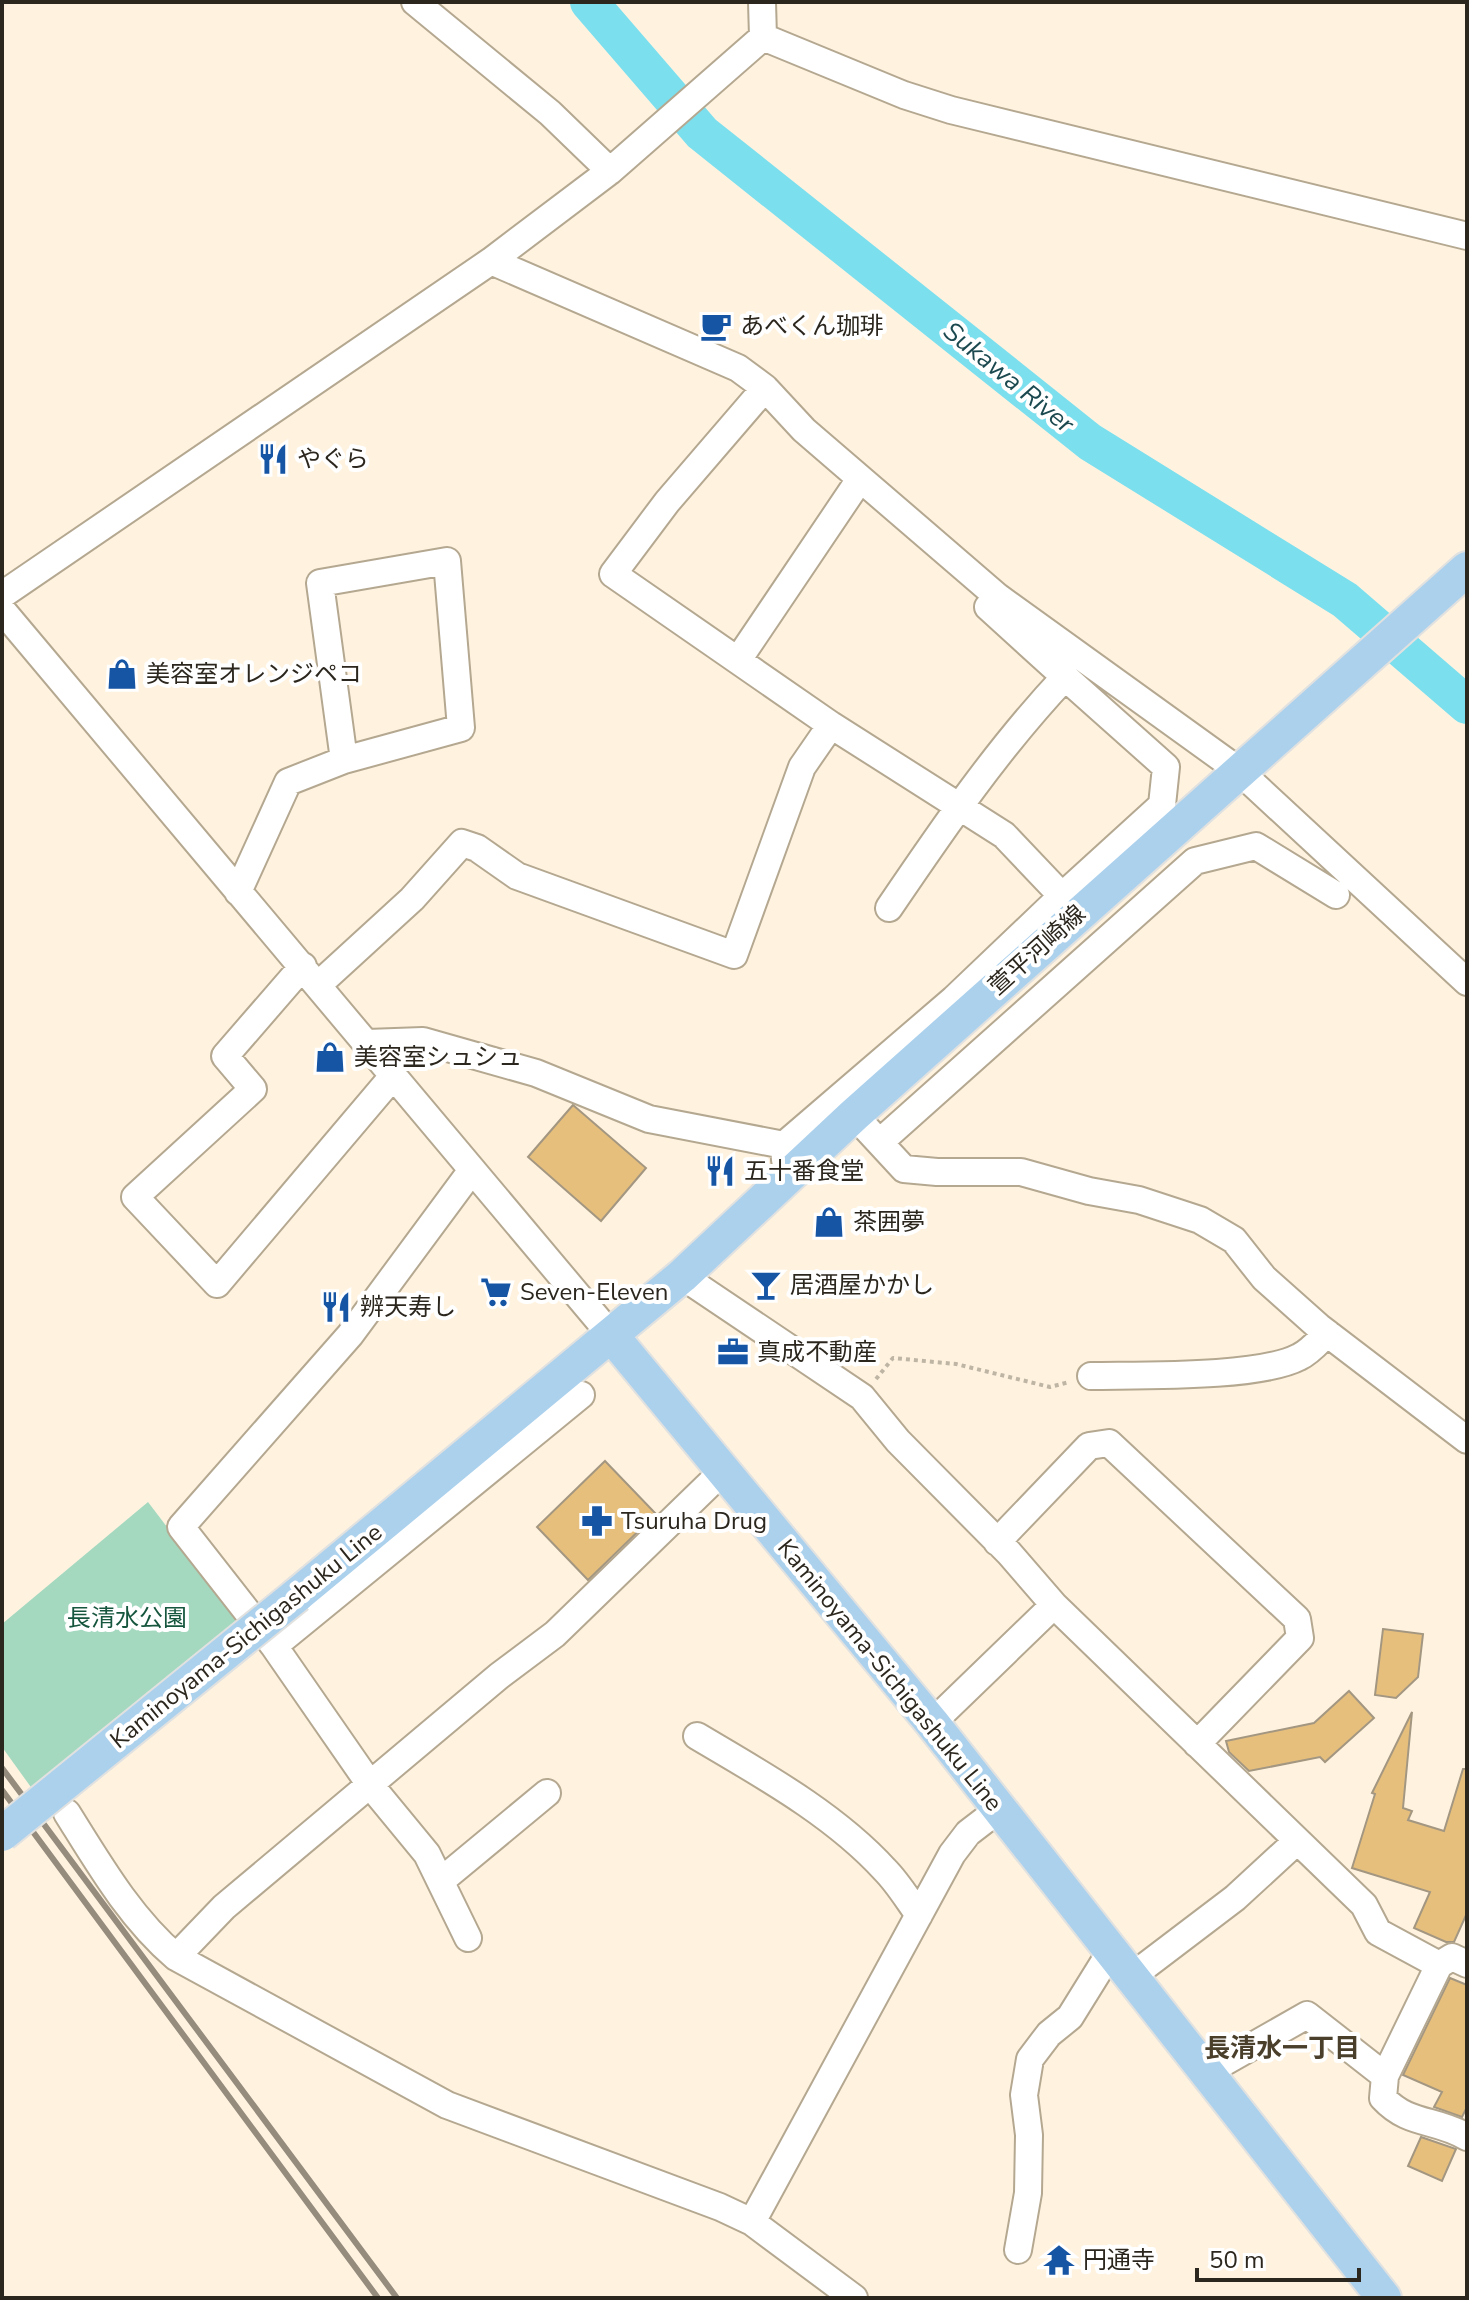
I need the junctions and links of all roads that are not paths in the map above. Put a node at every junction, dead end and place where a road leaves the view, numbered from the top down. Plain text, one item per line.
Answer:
1 (415, 2) edge
2 (762, 2) edge
3 (763, 37) junction
4 (610, 171) junction
5 (1467, 236) edge
6 (491, 261) junction
7 (765, 388) junction
8 (860, 479) junction
9 (930, 541) junction
10 (1467, 569) edge
11 (2, 595) edge
12 (2, 610) edge
13 (738, 660) junction
14 (1065, 677) junction
15 (831, 725) junction
16 (344, 760) junction
17 (1249, 760) junction
18 (960, 805) junction
19 (238, 892) junction
20 (1336, 895) dead end
21 (1062, 896) junction
22 (889, 908) dead end
23 (310, 976) junction
24 (1467, 982) edge
25 (367, 1043) junction
26 (394, 1075) junction
27 (854, 1115) junction
28 (880, 1142) junction
29 (784, 1145) junction
30 (472, 1170) junction
31 (786, 1178) junction
32 (682, 1276) junction
33 (1327, 1333) junction
34 (611, 1335) junction
35 (1091, 1376) road end
36 (581, 1395) dead end
37 (1467, 1440) edge
38 (724, 1470) junction
39 (997, 1542) junction
40 (1054, 1605) junction
41 (274, 1646) junction
42 (932, 1723) junction
43 (697, 1736) dead end
44 (1197, 1744) junction
45 (371, 1786) junction
46 (547, 1793) dead end
47 (998, 1810) junction
48 (67, 1813) dead end
49 (2, 1834) edge
50 (1297, 1841) junction
51 (442, 1880) junction
52 (919, 1915) junction
53 (468, 1938) dead end
54 (176, 1957) junction
55 (1121, 1964) junction
56 (1467, 1964) edge
57 (1439, 1965) junction
58 (1207, 2072) junction
59 (1385, 2076) junction
60 (1467, 2137) edge
61 (752, 2222) junction
62 (1018, 2250) dead end
63 (854, 2298) edge
64 (1384, 2298) edge

1 - 4 street
2 - 3 street
3 - 4 street
3 - 5 street
4 - 6 street
6 - 7 street
6 - 11 street
7 - 8 street
7 - 13 street
8 - 9 street
8 - 13 street
9 - 14 street
9 - 17 street
10 - 17 main road, 萱平河崎線
12 - 19 street
13 - 15 street
14 - 18 street
14 - 21 street
15 - 18 street
15 - 23 street
16 - 16 street
16 - 19 street
17 - 24 street
17 - 27 main road, 萱平河崎線
18 - 21 street
18 - 22 street
19 - 23 street
20 - 28 street
21 - 29 street
23 - 25 street
23 - 26 street
25 - 26 street
25 - 29 street
26 - 30 street
27 - 28 street
27 - 31 main road, 萱平河崎線
28 - 33 street
29 - 31 street
30 - 34 street
30 - 41 street
31 - 32 main road, 萱平河崎線
32 - 34 main road, 萱平河崎線
32 - 39 street
33 - 35 street
33 - 37 street
34 - 38 main road, Kaminoyama-Sichigashuku Line
34 - 49 main road, Kaminoyama-Sichigashuku Line, bridge
36 - 41 street
38 - 42 main road, Kaminoyama-Sichigashuku Line
38 - 45 street
39 - 40 street
39 - 44 street
40 - 42 street
40 - 44 street
41 - 45 street
42 - 47 main road, Kaminoyama-Sichigashuku Line
43 - 52 street
44 - 50 street
45 - 51 street
45 - 54 street
46 - 51 street
47 - 52 street
47 - 55 main road, Kaminoyama-Sichigashuku Line
48 - 54 street
50 - 55 street
50 - 57 street
51 - 53 street
52 - 61 street
54 - 61 street
55 - 58 main road, Kaminoyama-Sichigashuku Line
55 - 62 street
56 - 57 street
57 - 59 street
58 - 59 street
58 - 64 main road, Kaminoyama-Sichigashuku Line
59 - 60 street
61 - 63 street

